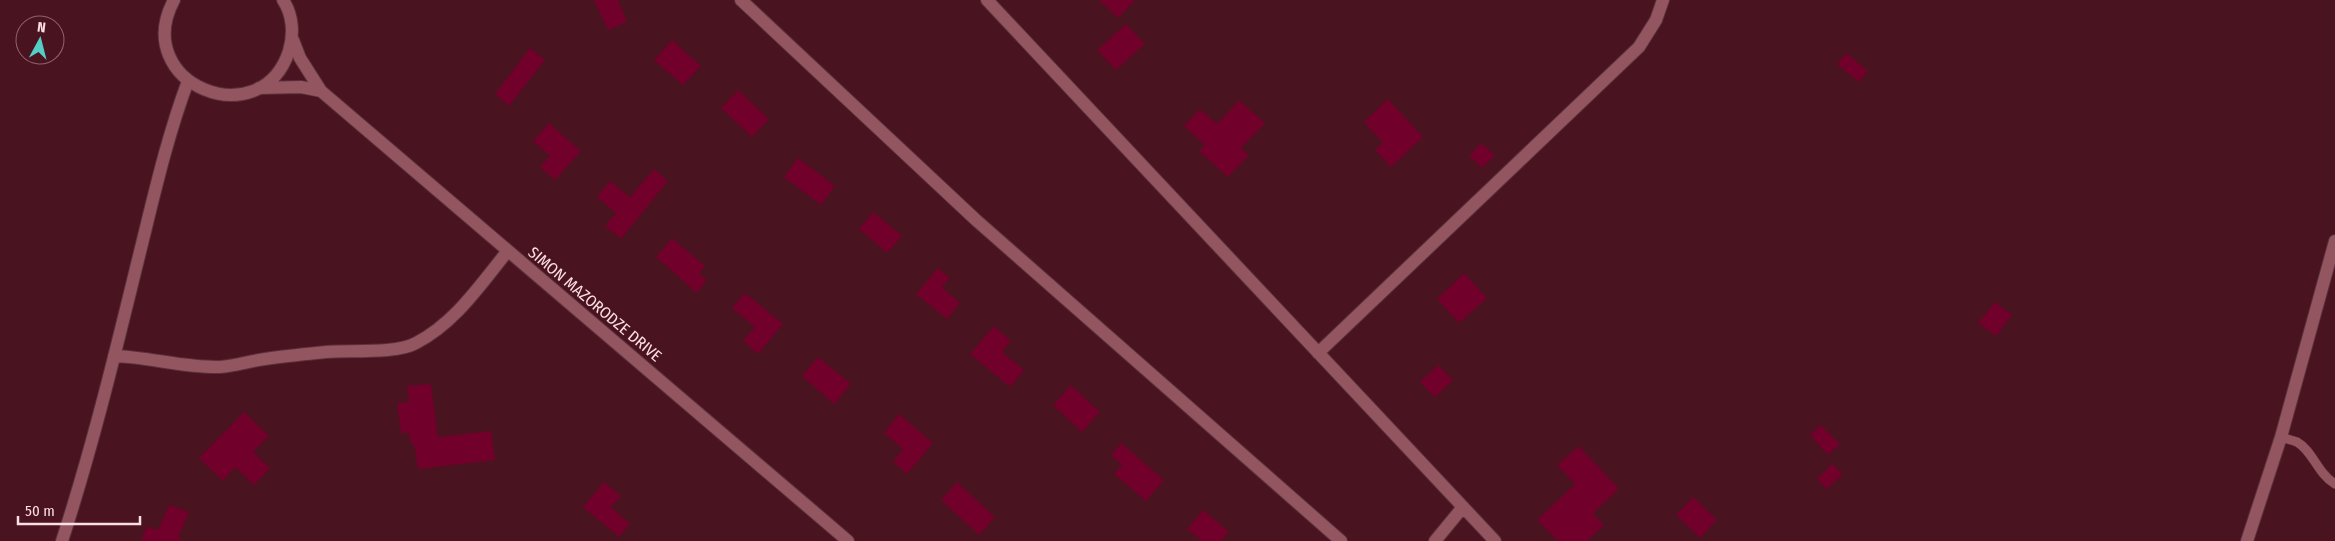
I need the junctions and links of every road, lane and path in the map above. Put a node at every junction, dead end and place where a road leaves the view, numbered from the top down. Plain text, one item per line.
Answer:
1 (162, 0) edge
2 (174, 0) edge
3 (283, 0) edge
4 (741, 0) edge
5 (987, 0) edge
6 (1663, 0) edge
7 (167, 13) junction
8 (293, 40) junction
9 (188, 81) junction
10 (259, 88) junction
11 (321, 91) junction
12 (2335, 241) edge
13 (507, 252) junction
14 (1318, 353) junction
15 (114, 356) junction
16 (2281, 437) junction
17 (2335, 484) edge
18 (1463, 507) junction
19 (62, 541) edge
20 (848, 541) edge
21 (1341, 541) edge
22 (1435, 541) edge
23 (1496, 541) edge
24 (2247, 541) edge

1 - 7 street
2 - 7 street
3 - 8 street, SIMON MAZORODZE DRIVE
4 - 21 street
5 - 14 street
6 - 14 street
7 - 9 street
8 - 10 street
8 - 11 street, SIMON MAZORODZE DRIVE
9 - 10 street
9 - 15 street
10 - 11 street
11 - 13 street, SIMON MAZORODZE DRIVE
12 - 16 street
13 - 15 street
13 - 20 street, SIMON MAZORODZE DRIVE
14 - 18 street
15 - 19 street
16 - 17 lane
16 - 24 street
18 - 22 street
18 - 23 street

